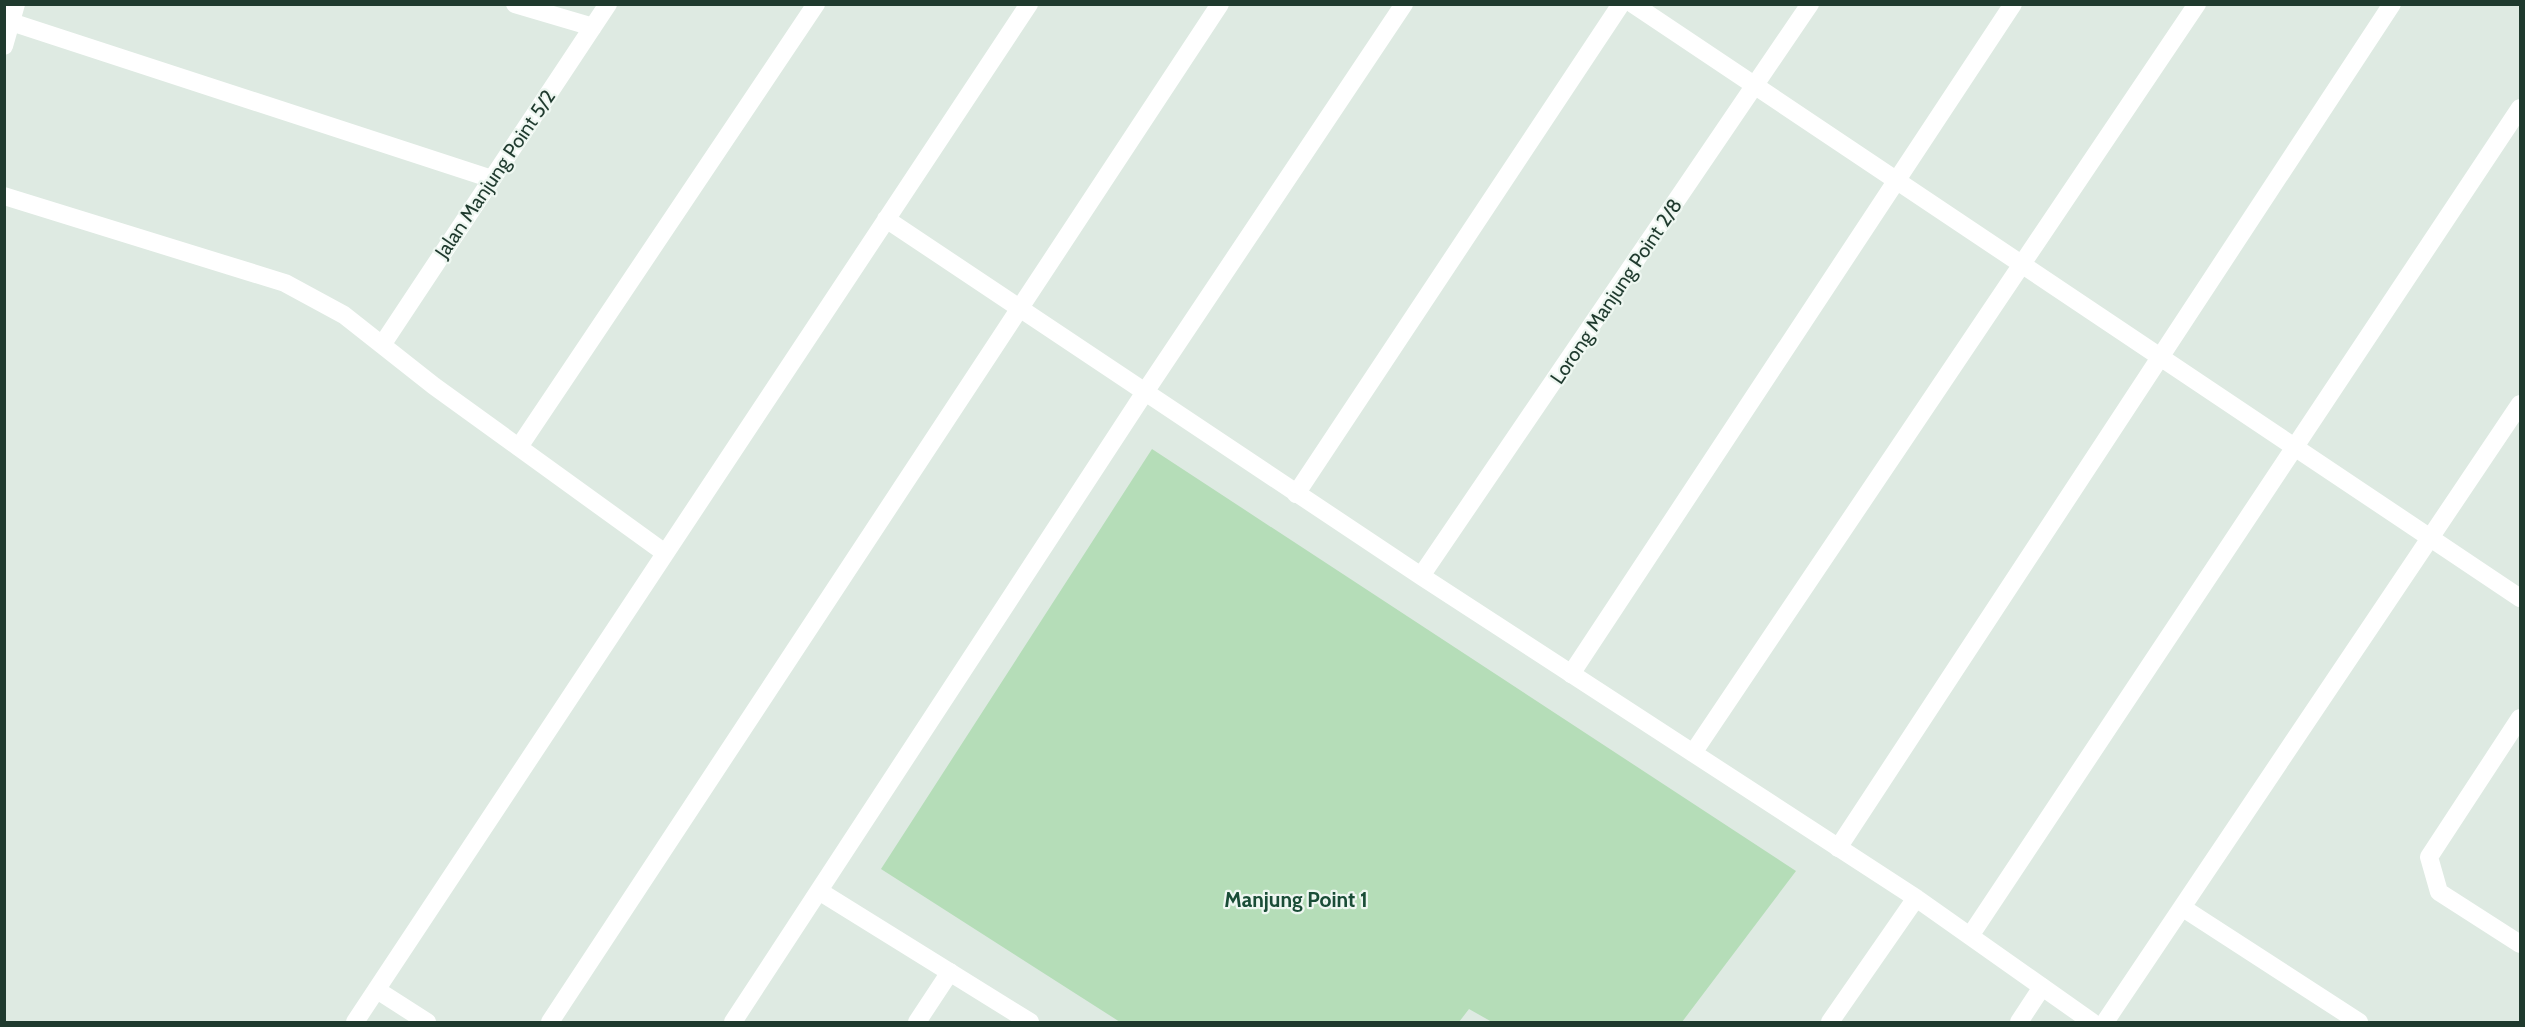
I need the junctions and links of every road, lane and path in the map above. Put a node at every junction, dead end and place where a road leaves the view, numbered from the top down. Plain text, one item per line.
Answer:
1 (515, 4) edge
2 (608, 4) edge
3 (816, 4) edge
4 (1029, 4) edge
5 (1220, 4) edge
6 (1404, 4) edge
7 (1622, 4) edge
8 (1633, 4) edge
9 (1810, 4) edge
10 (2013, 4) edge
11 (2197, 4) edge
12 (2392, 4) edge
13 (14, 13) edge
14 (593, 27) junction
15 (4, 46) edge
16 (1756, 84) junction
17 (2520, 108) edge
18 (492, 179) junction
19 (1898, 180) junction
20 (4, 196) edge
21 (886, 219) junction
22 (2023, 265) junction
23 (1020, 308) junction
24 (382, 345) junction
25 (2162, 358) junction
26 (1144, 392) junction
27 (2520, 404) edge
28 (519, 447) junction
29 (2296, 448) junction
30 (1296, 494) junction
31 (2431, 538) junction
32 (665, 552) junction
33 (1420, 576) junction
34 (2520, 598) edge
35 (1571, 674) junction
36 (2520, 718) edge
37 (1693, 753) junction
38 (1838, 848) junction
39 (819, 891) junction
40 (1916, 898) junction
41 (2183, 908) junction
42 (1970, 936) junction
43 (2520, 944) edge
44 (950, 972) junction
45 (2042, 987) junction
46 (377, 990) junction
47 (355, 1023) edge
48 (427, 1023) edge
49 (550, 1023) edge
50 (733, 1023) edge
51 (917, 1023) edge
52 (1030, 1023) edge
53 (1830, 1023) edge
54 (2019, 1023) edge
55 (2092, 1023) edge
56 (2105, 1023) edge
57 (2359, 1023) edge

1 - 14 street
2 - 14 street, Jalan Manjung Point 5/2
3 - 28 street
4 - 21 street
5 - 23 street
6 - 26 street
7 - 30 street
8 - 16 street
9 - 16 street, Lorong Manjung Point 2/8
10 - 19 street
11 - 22 street
12 - 25 street
13 - 15 street
13 - 18 street
14 - 18 street, Jalan Manjung Point 5/2
16 - 19 street
16 - 33 street, Lorong Manjung Point 2/8
17 - 29 street
18 - 24 street, Jalan Manjung Point 5/2
19 - 22 street
19 - 35 street
20 - 24 street
21 - 23 street
21 - 32 street
22 - 25 street
22 - 37 street
23 - 26 street
23 - 49 street
24 - 28 street
25 - 29 street
25 - 38 street
26 - 30 street
26 - 39 street
27 - 31 street
28 - 32 street
29 - 31 street
29 - 42 street
30 - 33 street
31 - 34 street
31 - 41 street
32 - 46 street
33 - 35 street
35 - 37 street
36 - 43 street
37 - 38 street
38 - 40 street
39 - 44 street
39 - 50 street
40 - 42 street
40 - 53 street
41 - 56 street
41 - 57 street
42 - 45 street
44 - 51 street
44 - 52 street
45 - 54 street
45 - 55 street
46 - 47 street
46 - 48 street

